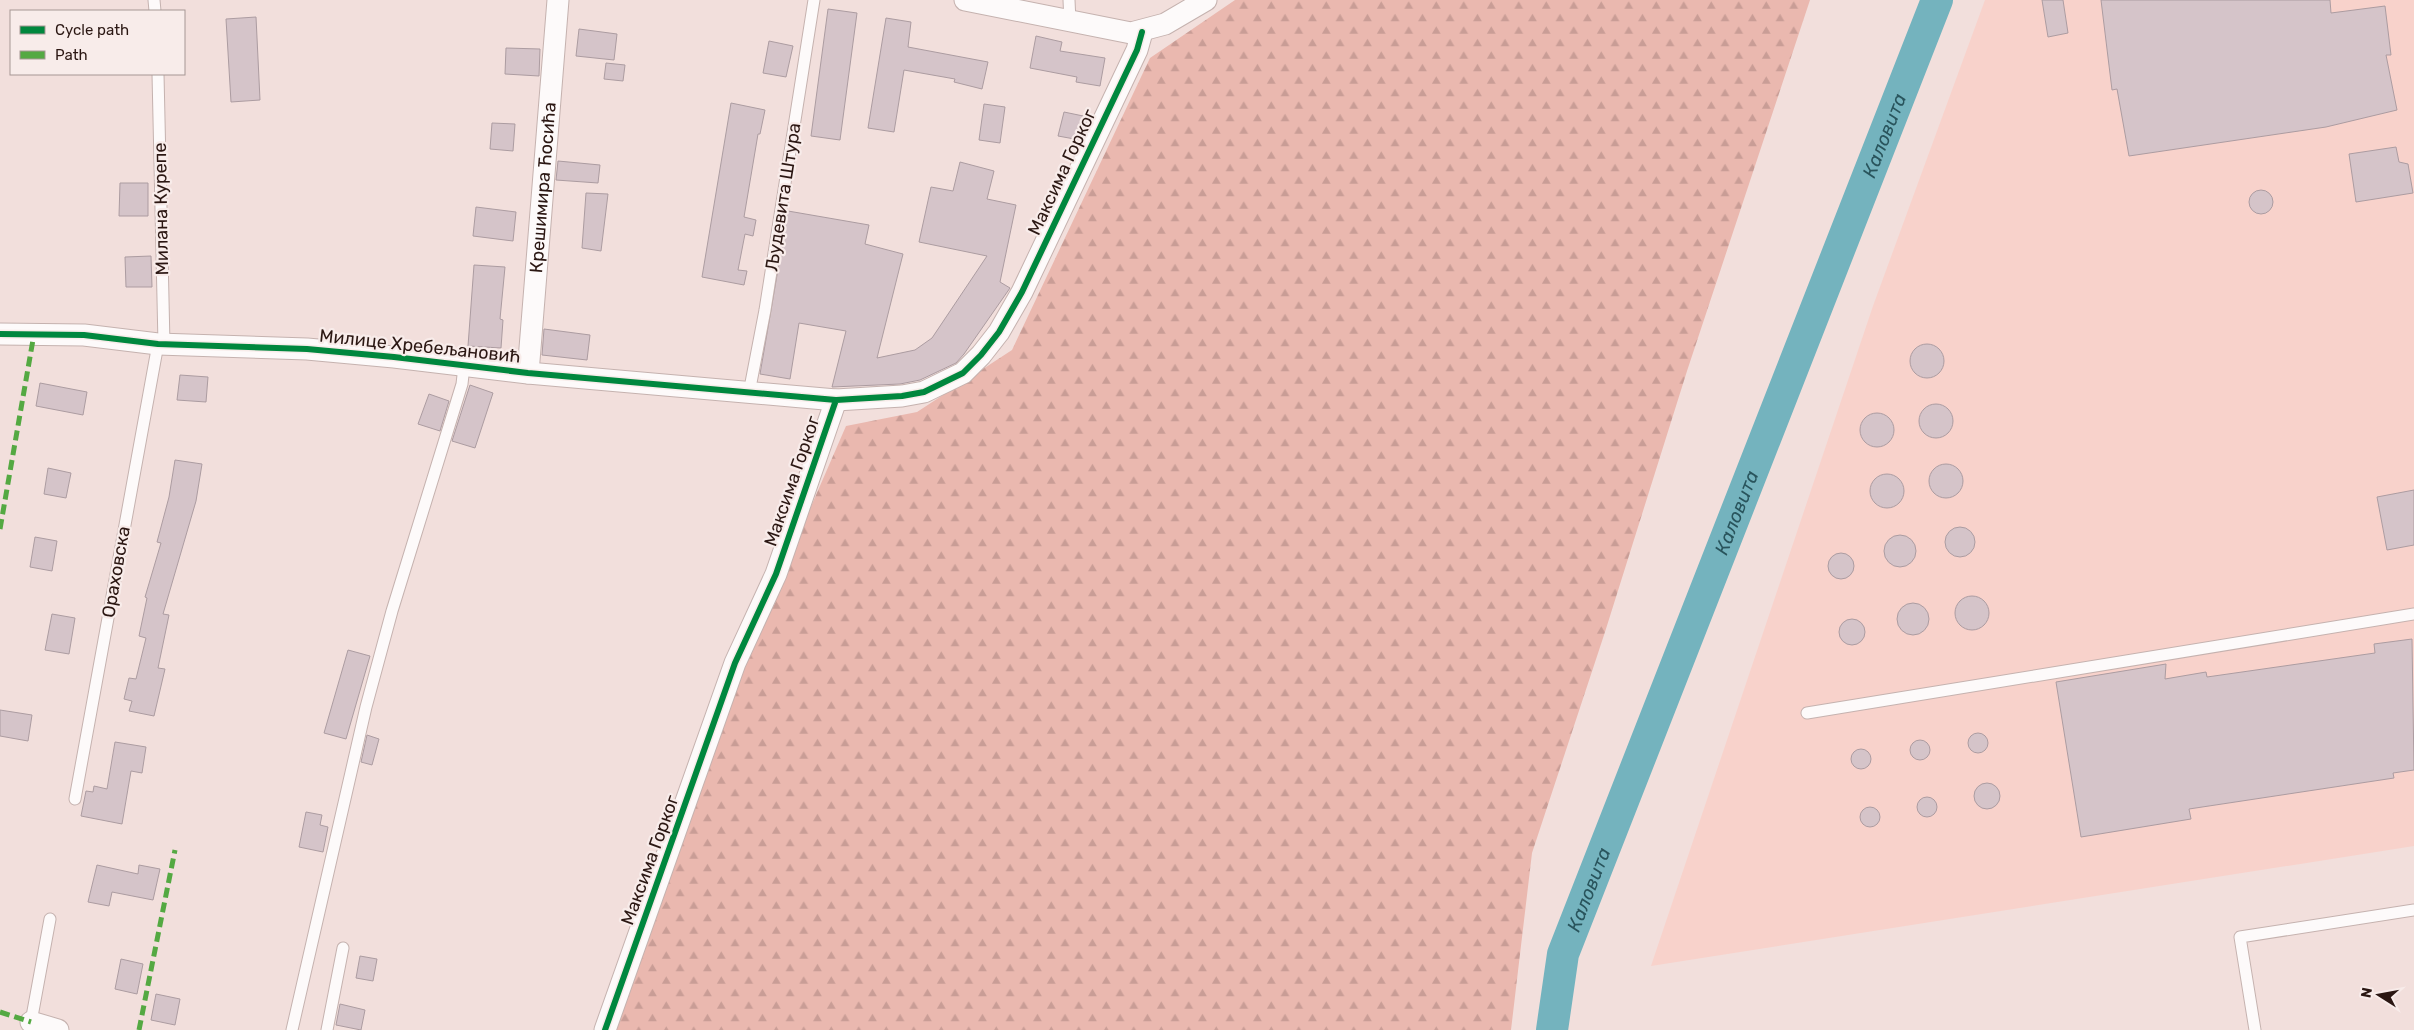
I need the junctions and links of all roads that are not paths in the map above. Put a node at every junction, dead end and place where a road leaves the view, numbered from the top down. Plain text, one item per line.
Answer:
1 (558, 0) edge
2 (814, 0) edge
3 (1069, 0) edge
4 (1206, 0) edge
5 (971, 1) edge
6 (1070, 22) junction
7 (1142, 32) junction
8 (158, 75) edge
9 (0, 334) edge
10 (161, 344) junction
11 (464, 366) junction
12 (528, 374) junction
13 (749, 393) junction
14 (836, 400) junction
15 (2414, 614) edge
16 (1807, 713) dead end
17 (75, 799) dead end
18 (2414, 910) edge
19 (50, 919) dead end
20 (343, 948) dead end
21 (31, 1022) joint
22 (58, 1030) edge
23 (292, 1030) edge
24 (327, 1030) edge
25 (605, 1030) edge
26 (2255, 1030) edge

1 - 12 street, Крешимира Ћосића
2 - 13 lane, Људевита Штура
3 - 6 lane
4 - 7 street
5 - 6 street
6 - 7 street
7 - 14 street, Максима Горког
8 - 10 lane, Милана Курепе
9 - 10 street, Милице Хребељановић
10 - 11 street, Милице Хребељановић
10 - 17 lane, Ораховска
11 - 12 street, Милице Хребељановић
11 - 23 lane
12 - 13 street, Милице Хребељановић
13 - 14 street, Милице Хребељановић
14 - 25 street, Максима Горког
15 - 16 lane
18 - 26 lane
19 - 21 lane
20 - 24 lane
21 - 22 street

